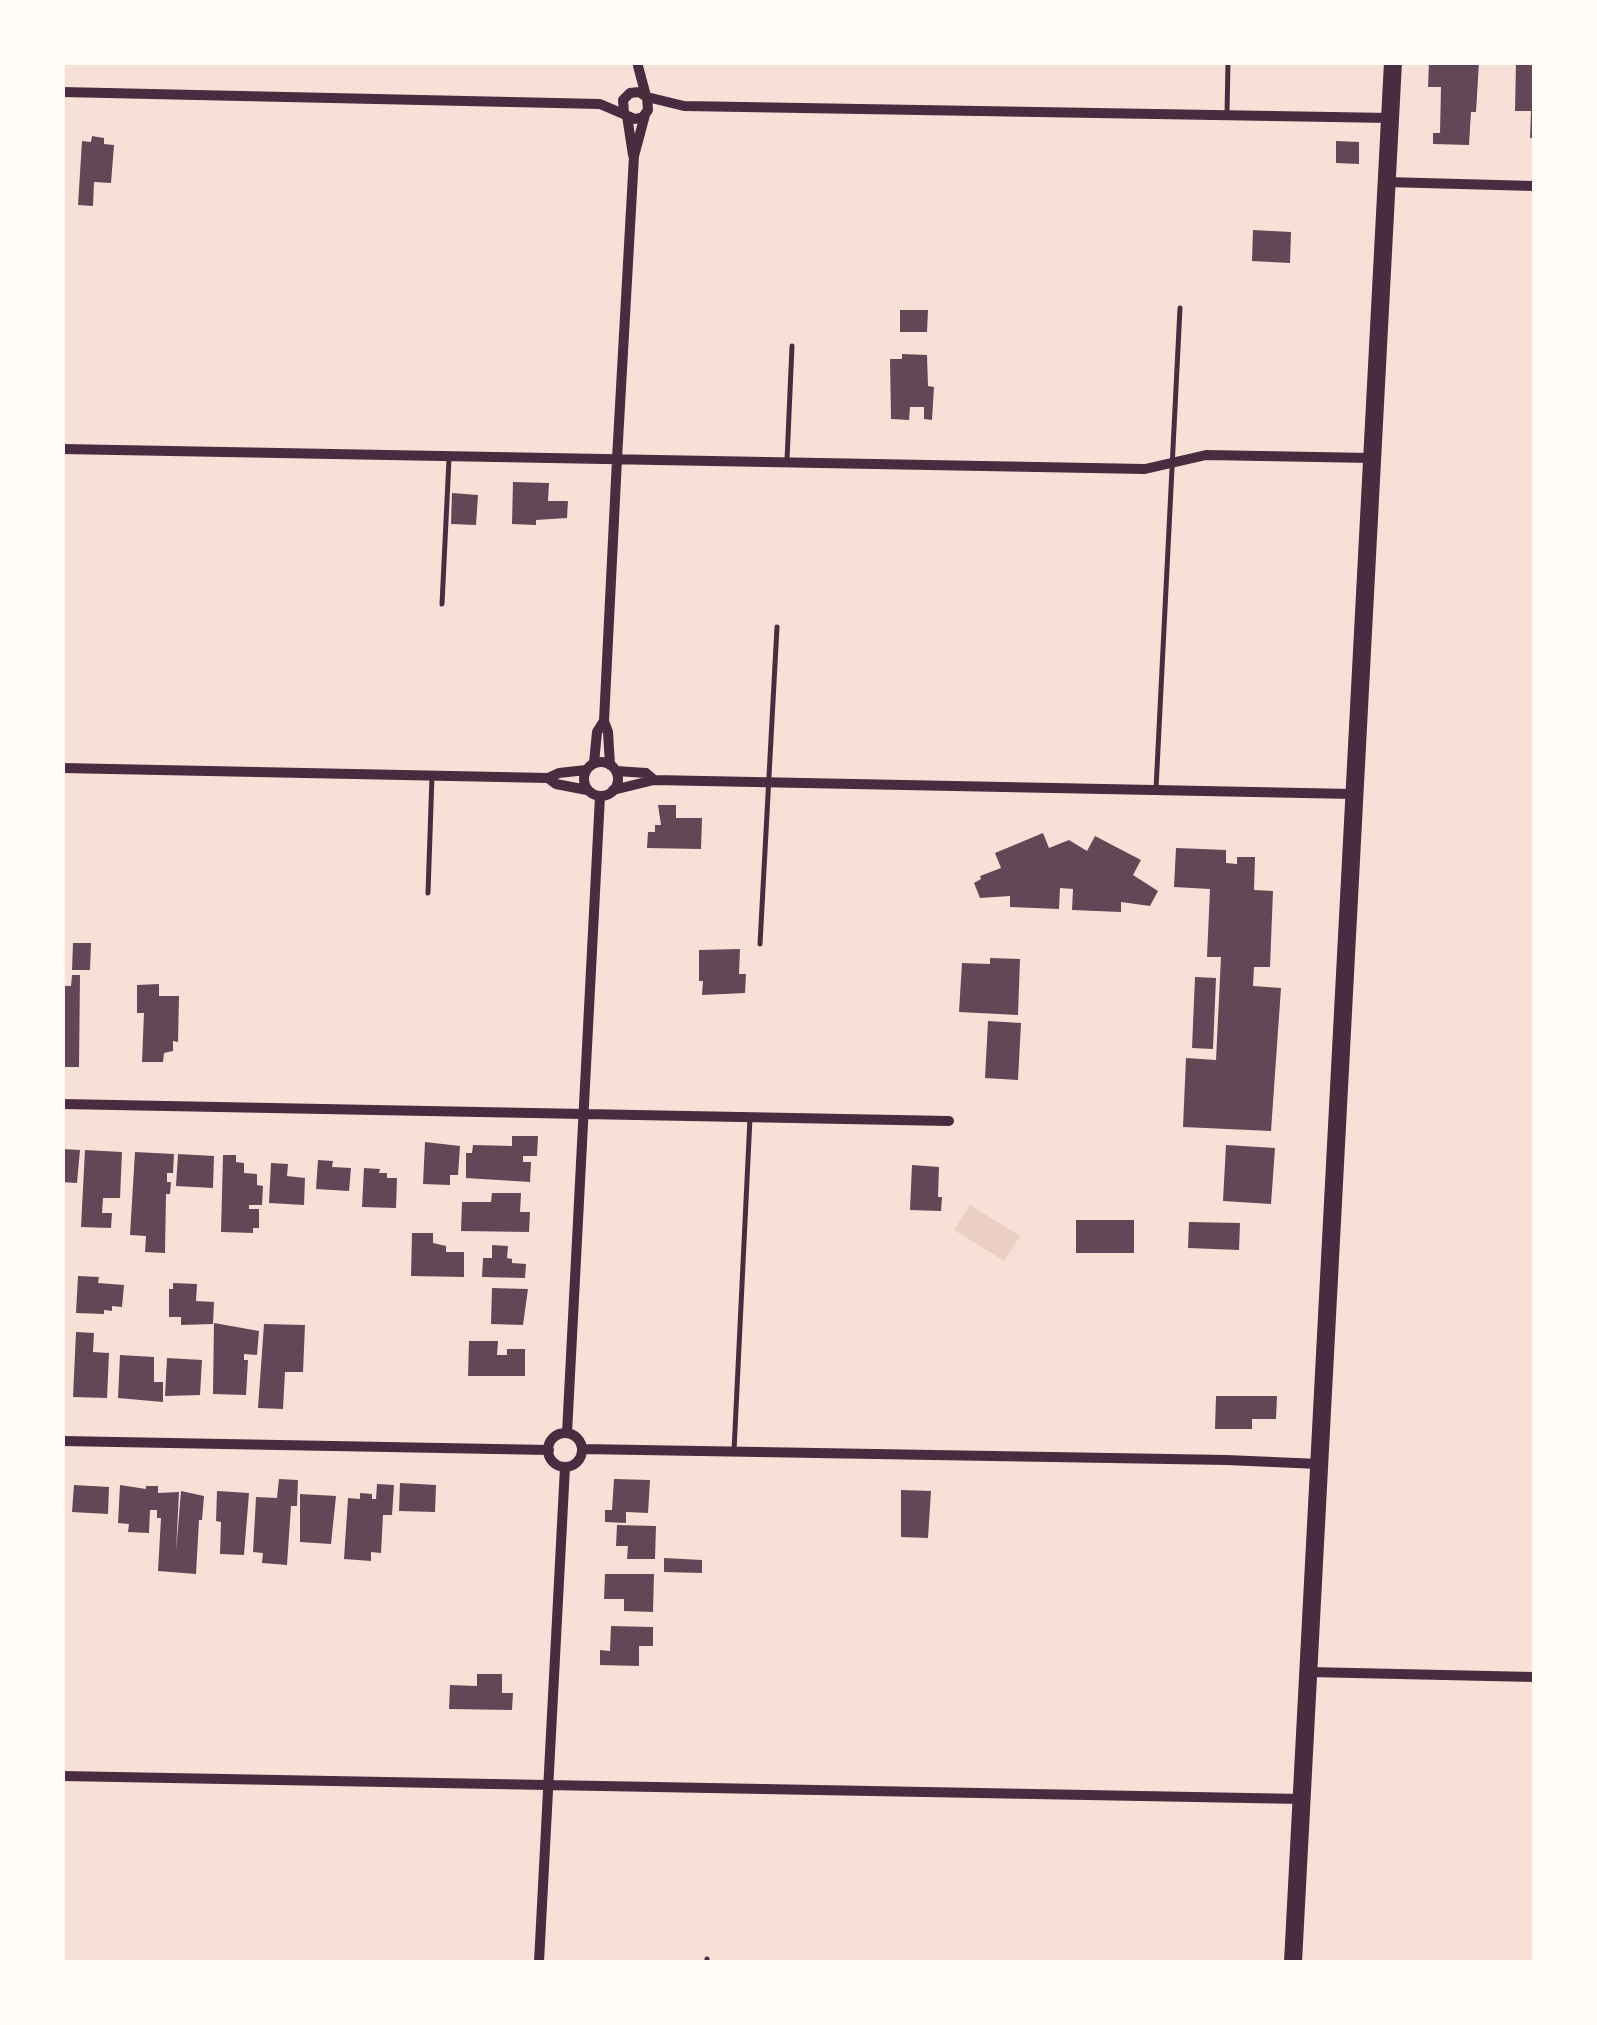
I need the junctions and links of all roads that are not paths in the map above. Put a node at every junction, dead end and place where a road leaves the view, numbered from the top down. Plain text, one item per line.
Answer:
1 (1228, 62) edge
2 (1393, 62) edge
3 (638, 64) edge
4 (62, 92) edge
5 (628, 94) junction
6 (646, 97) junction
7 (600, 104) junction
8 (684, 106) junction
9 (626, 114) junction
10 (1226, 114) junction
11 (645, 115) junction
12 (1390, 118) junction
13 (634, 156) junction
14 (1386, 182) junction
15 (1534, 186) edge
16 (1180, 308) dead end
17 (792, 346) dead end
18 (62, 449) edge
19 (448, 456) junction
20 (1371, 458) junction
21 (618, 459) junction
22 (787, 463) junction
23 (1172, 464) junction
24 (442, 604) dead end
25 (777, 628) dead end
26 (604, 721) junction
27 (590, 767) junction
28 (62, 768) edge
29 (613, 768) junction
30 (432, 776) junction
31 (548, 778) junction
32 (654, 780) junction
33 (769, 782) junction
34 (1156, 789) junction
35 (587, 790) junction
36 (614, 790) junction
37 (1353, 794) junction
38 (600, 796) junction
39 (428, 892) dead end
40 (760, 944) dead end
41 (62, 1104) edge
42 (584, 1112) junction
43 (750, 1118) junction
44 (949, 1121) dead end
45 (566, 1433) junction
46 (62, 1441) edge
47 (548, 1450) junction
48 (582, 1450) junction
49 (734, 1454) junction
50 (1319, 1464) junction
51 (565, 1467) junction
52 (1308, 1672) junction
53 (1534, 1677) edge
54 (62, 1776) edge
55 (547, 1784) junction
56 (1302, 1799) junction
57 (539, 1962) edge
58 (1293, 1962) edge

1 - 10 lane
2 - 12 highway
3 - 5 street
3 - 6 street
4 - 7 street
5 - 6 street
5 - 7 street
5 - 9 street
6 - 8 street
6 - 11 street
7 - 9 street
8 - 10 street
8 - 11 street
9 - 11 street
9 - 13 street
10 - 12 street
11 - 13 street
12 - 14 highway
13 - 21 street
14 - 15 street
14 - 20 highway
16 - 23 lane
17 - 22 lane
18 - 19 street
19 - 21 street
19 - 24 lane
20 - 23 street
20 - 37 highway
21 - 22 street
21 - 26 street
22 - 23 street
23 - 34 lane
25 - 33 lane
26 - 27 street
26 - 29 street
27 - 29 street
27 - 31 street
27 - 35 street
28 - 30 street
29 - 32 street
29 - 36 street
30 - 31 street
30 - 39 lane
31 - 35 street
32 - 33 street
32 - 36 street
33 - 34 street
33 - 40 lane
34 - 37 street
35 - 38 street
36 - 38 street
37 - 50 highway
38 - 42 street
41 - 42 street
42 - 43 street
42 - 45 street
43 - 44 street
43 - 49 lane
45 - 47 street
45 - 48 street
46 - 47 street
47 - 51 street
48 - 49 street
48 - 51 street
49 - 50 street
50 - 52 highway
51 - 55 street
52 - 53 street
52 - 56 highway
54 - 55 street
55 - 56 street
55 - 57 street
56 - 58 highway

